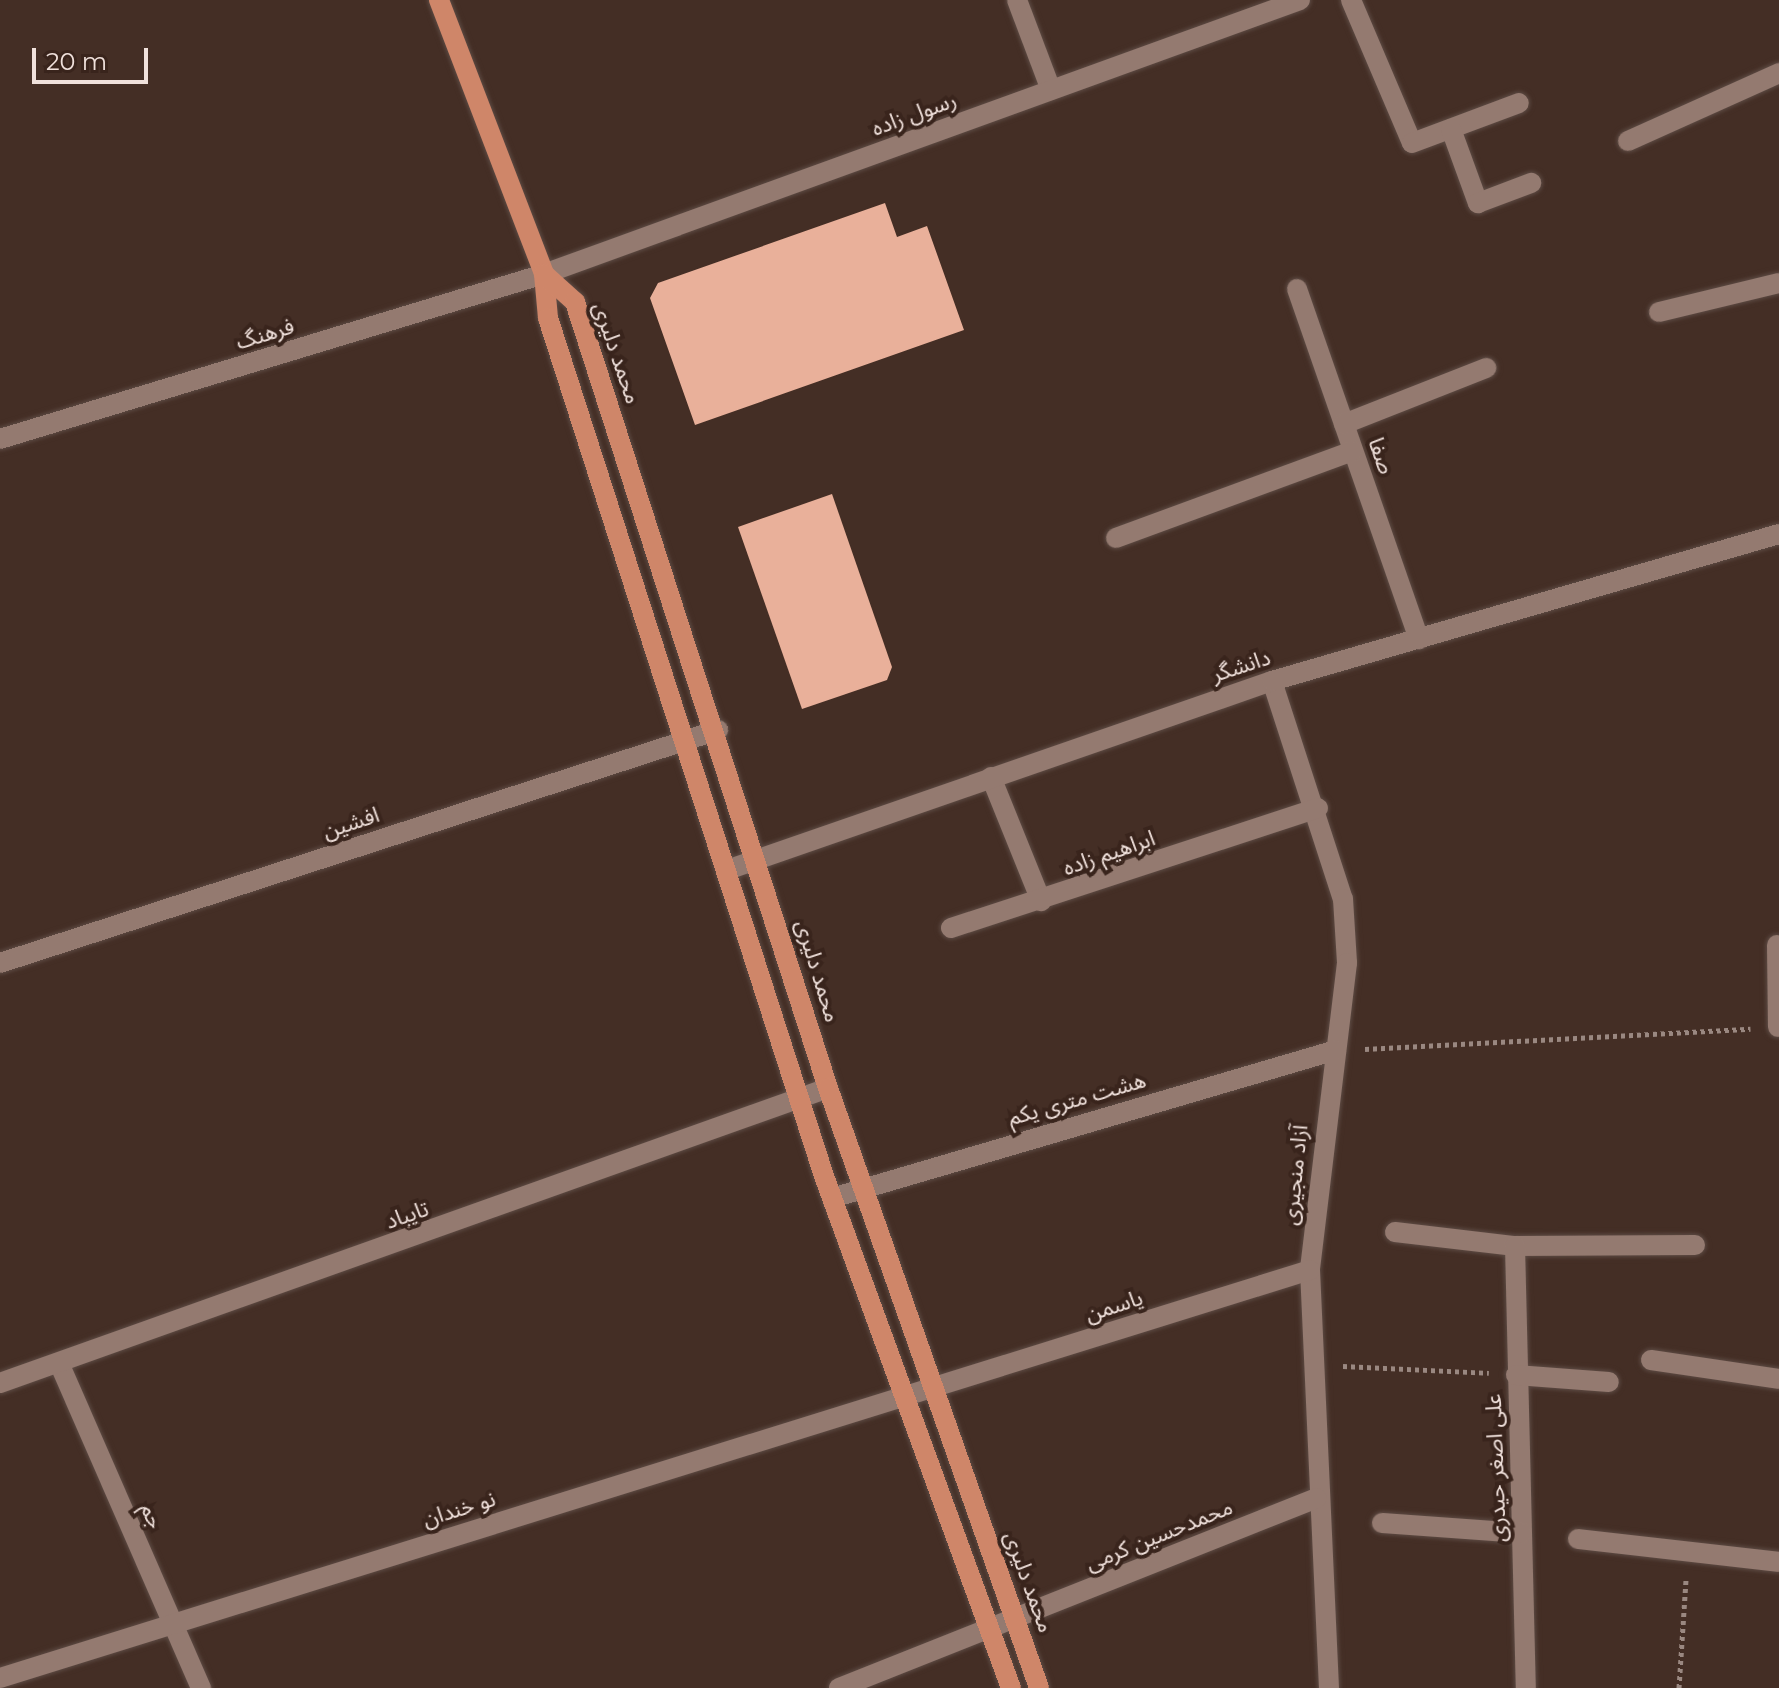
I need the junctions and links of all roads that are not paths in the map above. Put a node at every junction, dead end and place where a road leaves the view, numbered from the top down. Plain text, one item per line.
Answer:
1 (439, 0) edge
2 (1017, 0) edge
3 (1300, 0) edge
4 (1351, 0) edge
5 (1779, 73) edge
6 (1051, 90) junction
7 (1519, 103) dead end
8 (1451, 129) junction
9 (1628, 141) dead end
10 (1531, 183) dead end
11 (544, 274) junction
12 (1779, 283) edge
13 (1297, 289) dead end
14 (1659, 312) dead end
15 (1486, 368) dead end
16 (1344, 424) junction
17 (0, 439) edge
18 (1353, 451) junction
19 (1779, 534) edge
20 (1116, 538) dead end
21 (1419, 639) junction
22 (1272, 681) junction
23 (718, 730) junction
24 (686, 739) junction
25 (991, 777) junction
26 (1318, 808) junction
27 (760, 860) junction
28 (727, 870) junction
29 (1041, 901) junction
30 (951, 928) dead end
31 (1777, 945) dead end
32 (0, 963) edge
33 (1778, 1027) edge
34 (1336, 1050) junction
35 (828, 1088) junction
36 (800, 1101) junction
37 (863, 1185) junction
38 (832, 1198) junction
39 (1395, 1232) dead end
40 (1695, 1245) dead end
41 (1515, 1246) junction
42 (1310, 1270) junction
43 (1651, 1360) dead end
44 (59, 1363) junction
45 (1516, 1375) junction
46 (1779, 1379) edge
47 (1609, 1382) dead end
48 (0, 1383) edge
49 (932, 1389) junction
50 (905, 1393) junction
51 (1317, 1498) junction
52 (1382, 1523) dead end
53 (1522, 1533) junction
54 (1578, 1539) dead end
55 (1779, 1562) edge
56 (1018, 1617) junction
57 (173, 1622) junction
58 (993, 1628) junction
59 (0, 1678) edge
60 (201, 1688) edge
61 (839, 1688) edge
62 (1011, 1688) edge
63 (1039, 1688) edge
64 (1329, 1688) edge
65 (1526, 1688) edge

1 - 11 main road, محمد دلیری
2 - 6 street
3 - 6 street, رسول زاده
4 - 8 street
5 - 9 street
6 - 11 street, رسول زاده
7 - 8 street
8 - 10 street
11 - 17 street, فرهنگ
11 - 23 main road, محمد دلیری
11 - 24 main road, محمد دلیری
12 - 14 street
13 - 16 street, صفا
15 - 16 street
16 - 18 street, صفا
18 - 20 street
18 - 21 street, صفا
19 - 21 street, دانشگر
21 - 22 street, دانشگر
22 - 25 street, دانشگر
22 - 26 street, آزاد منجیری
23 - 24 street, افشین
23 - 27 main road, محمد دلیری
24 - 28 main road, محمد دلیری
24 - 32 street, افشین
25 - 27 street, دانشگر
25 - 29 street, ابراهیم زاده
26 - 29 street, ابراهیم زاده
26 - 34 street, آزاد منجیری
27 - 28 street, دانشگر
27 - 35 main road, محمد دلیری
28 - 36 main road, محمد دلیری
29 - 30 street
31 - 33 street
34 - 37 street, هشت متری یکم
34 - 42 street, آزاد منجیری
35 - 36 street, تایباد
35 - 37 main road, محمد دلیری
36 - 38 main road, محمد دلیری
36 - 44 street, تایباد
37 - 38 street, هشت متری یکم
37 - 49 main road, محمد دلیری
38 - 50 main road, محمد دلیری
39 - 41 street
40 - 41 street
41 - 45 street, علی اصغر حیدری
42 - 49 street, یاسمن
42 - 51 street, آزاد منجیری
43 - 46 street
44 - 48 street, تایباد
44 - 57 street, جم
45 - 47 street
45 - 53 street, علی اصغر حیدری
49 - 50 street, نو خندان
49 - 56 main road, محمد دلیری
50 - 57 street, نو خندان
50 - 58 main road, محمد دلیری
51 - 56 street, محمدحسین کرمی
51 - 64 street, آزاد منجیری
52 - 53 street
53 - 65 street, علی اصغر حیدری
54 - 55 street
56 - 58 street, محمدحسین کرمی
56 - 63 main road, محمد دلیری
57 - 59 street, نو خندان
57 - 60 street, جم
58 - 61 street, محمدحسین کرمی
58 - 62 main road, محمد دلیری

